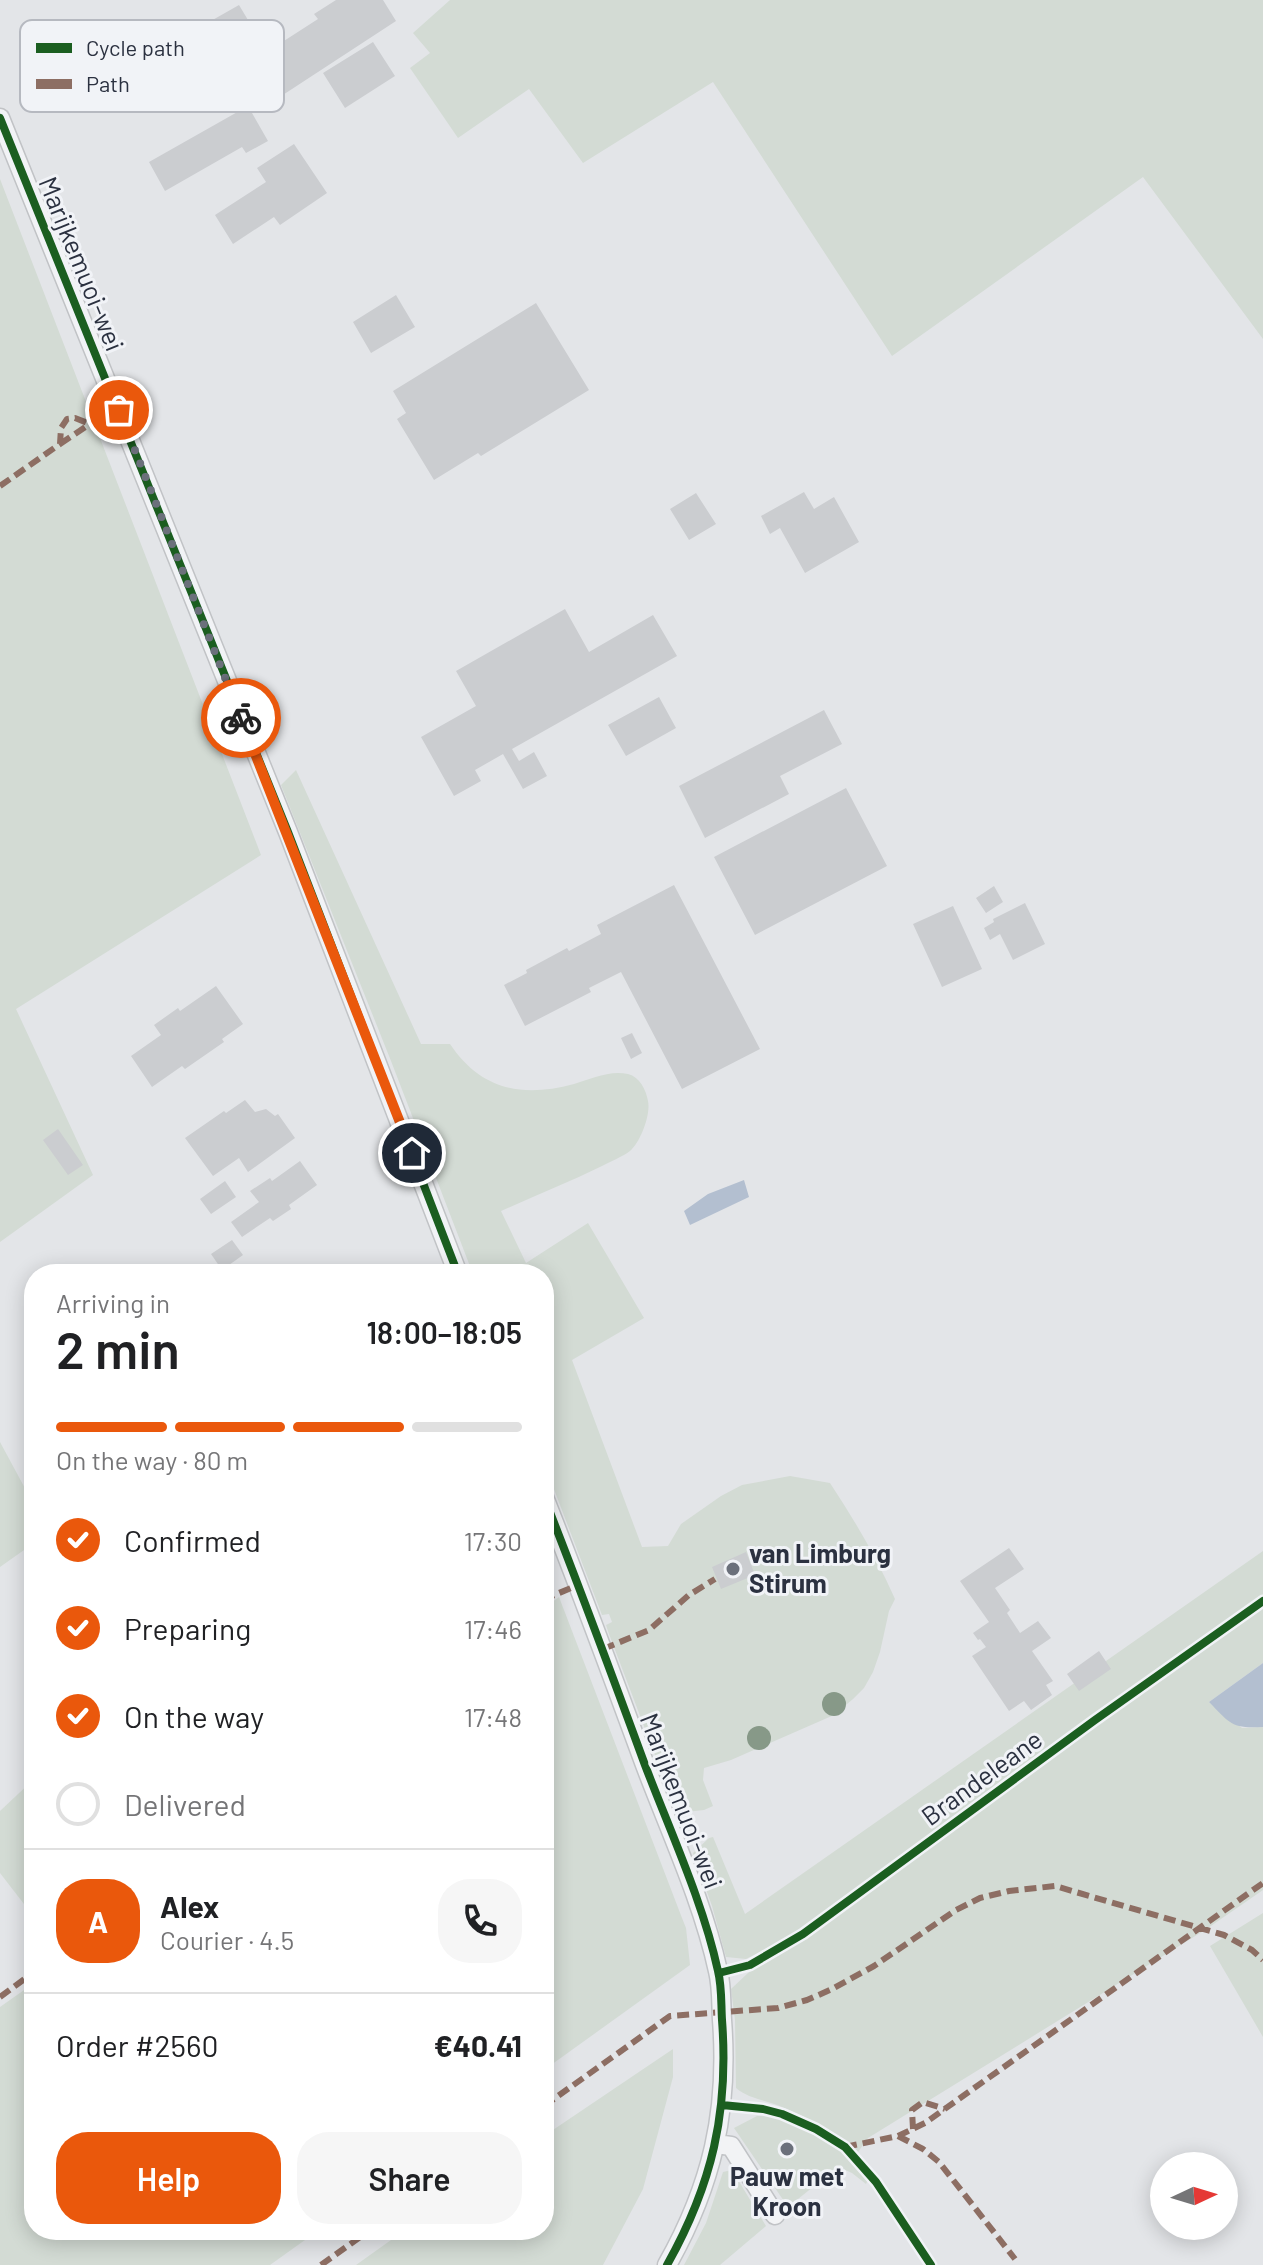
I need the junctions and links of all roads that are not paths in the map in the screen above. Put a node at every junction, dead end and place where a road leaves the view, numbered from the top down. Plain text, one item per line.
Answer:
1 (0, 118) edge
2 (454, 1264) edge
3 (554, 1523) edge
4 (716, 2144) junction
5 (775, 2215) dead end
6 (667, 2265) edge

1 - 2 lane, Marijkemuoi-wei
3 - 4 lane, Marijkemuoi-wei
4 - 5 lane
4 - 6 lane, Marijkemuoi-wei

